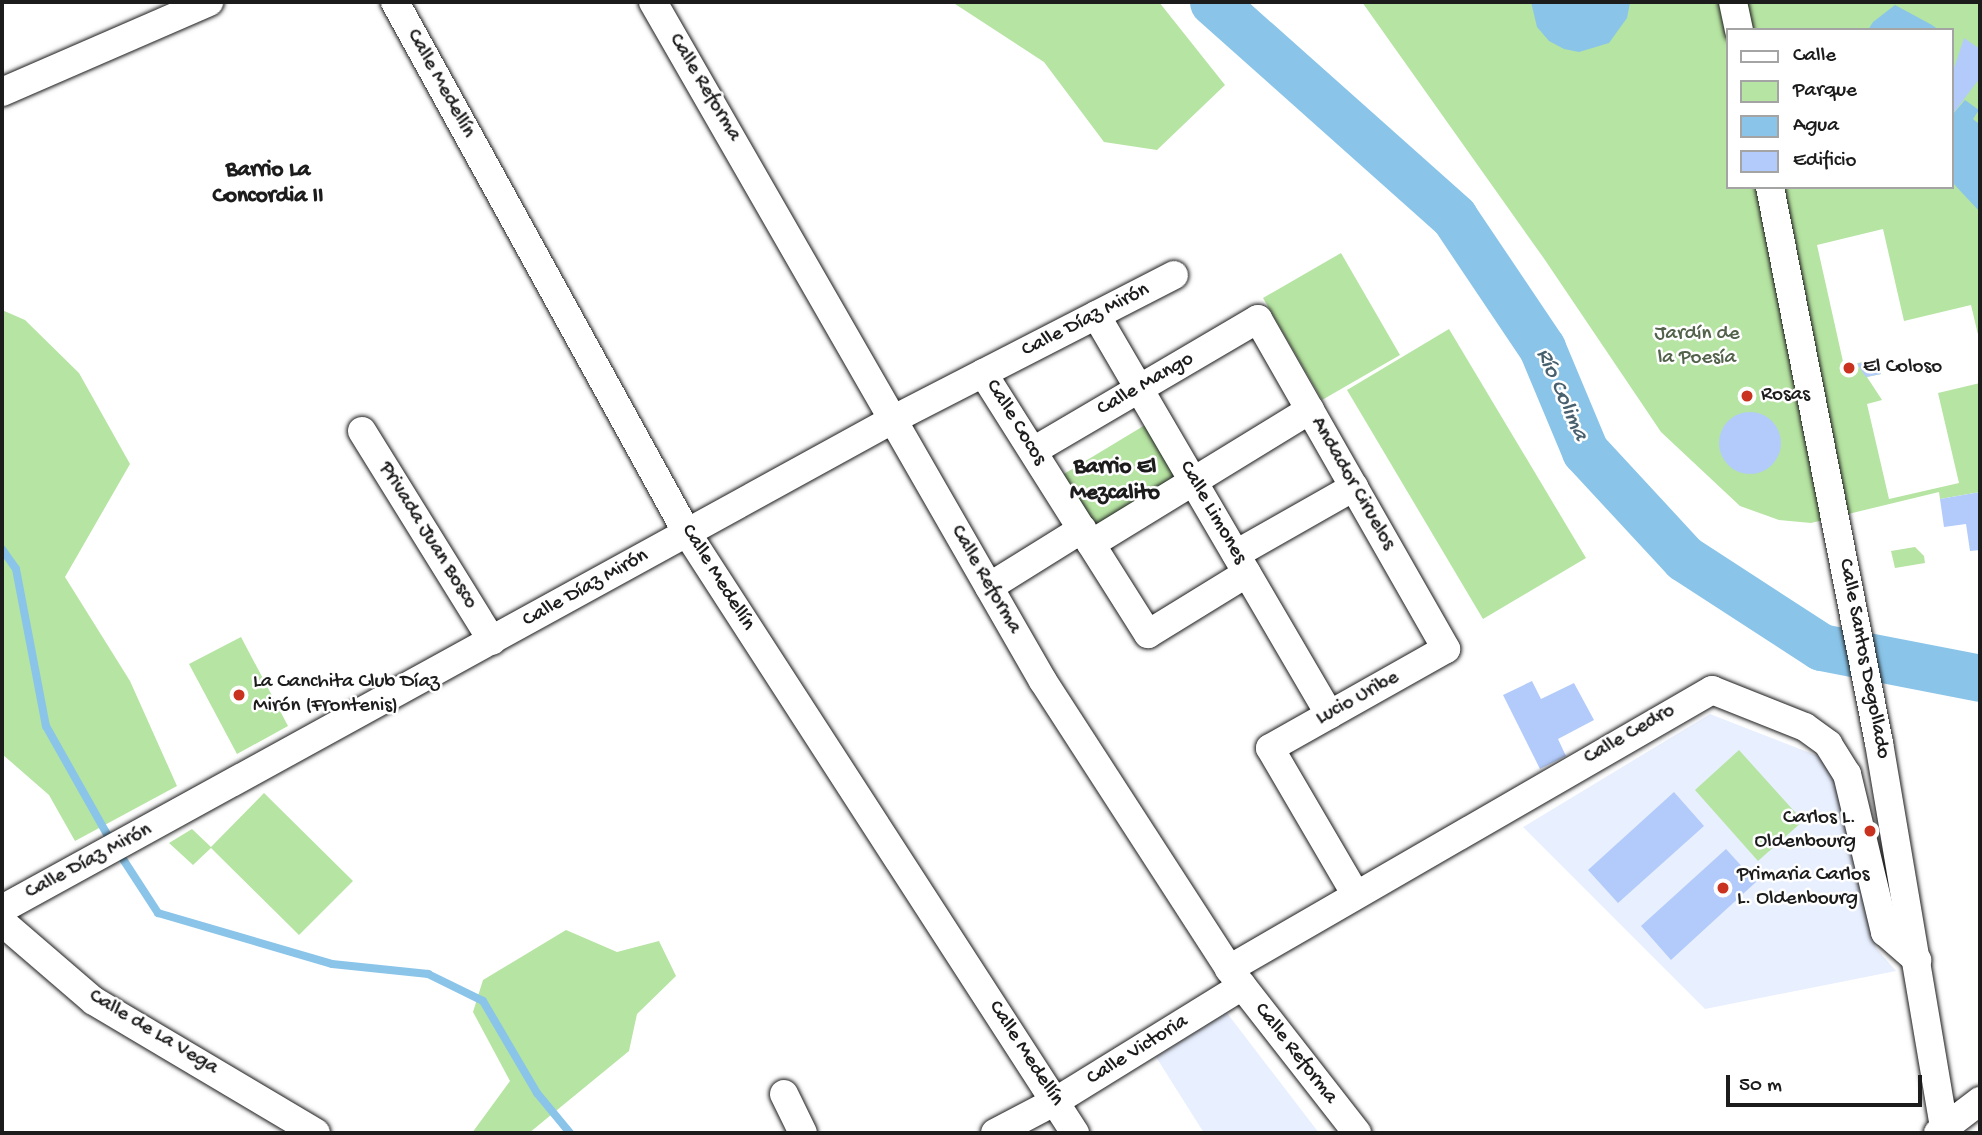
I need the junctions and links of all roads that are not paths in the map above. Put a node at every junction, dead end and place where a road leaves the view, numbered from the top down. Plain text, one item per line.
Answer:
1 (209, 2) edge
2 (395, 2) edge
3 (653, 2) edge
4 (1733, 2) edge
5 (1739, 28) edge
6 (2, 92) edge
7 (1770, 189) edge
8 (1174, 275) dead end
9 (1096, 315) junction
10 (1258, 319) joint
11 (984, 373) junction
12 (1139, 389) junction
13 (1310, 410) junction
14 (892, 419) junction
15 (362, 431) dead end
16 (1033, 451) junction
17 (1193, 481) junction
18 (1354, 487) junction
19 (687, 533) junction
20 (1086, 537) junction
21 (1241, 564) junction
22 (989, 587) junction
23 (492, 641) junction
24 (1446, 649) joint
25 (1330, 715) junction
26 (1356, 895) junction
27 (2, 909) edge
28 (2, 922) edge
29 (1917, 960) junction
30 (1236, 977) junction
31 (784, 1094) dead end
32 (1056, 1101) junction
33 (1980, 1101) edge
34 (315, 1132) edge
35 (1942, 1132) edge
36 (803, 1133) edge
37 (995, 1133) edge
38 (1075, 1133) edge
39 (1357, 1133) edge

1 - 6 street
2 - 19 street, Calle Medellín
3 - 14 street, Calle Reforma
4 - 5 street
7 - 29 street, Calle Santos Degollado
8 - 9 street, Calle Díaz Mirón
9 - 11 street, Calle Díaz Mirón
9 - 12 street, Calle Limones
10 - 12 street, Calle Mango
10 - 13 street, Andador Ciruelos
11 - 14 street, Calle Díaz Mirón
11 - 16 street, Calle Cocos
12 - 16 street, Calle Mango
12 - 17 street, Calle Limones
13 - 17 street
13 - 18 street, Andador Ciruelos
14 - 19 street, Calle Díaz Mirón
14 - 22 street, Calle Reforma
15 - 23 street, Privada Juan Bosco
16 - 20 street, Calle Cocos
17 - 20 street
17 - 21 street, Calle Limones
18 - 21 street
18 - 24 street, Andador Ciruelos
19 - 23 street, Calle Díaz Mirón
19 - 32 street, Calle Medellín
20 - 21 street, Calle Cocos
20 - 22 street
21 - 25 street, Calle Limones
22 - 30 street, Calle Reforma
23 - 27 street, Calle Díaz Mirón
24 - 25 street, Lucio Uribe
25 - 26 street, Lucio Uribe
26 - 29 street, Calle Cedro
26 - 30 street, Calle Cedro
28 - 34 street, Calle de La Vega
29 - 35 street, Calle Santos Degollado
30 - 32 street, Calle Victoria
30 - 39 street, Calle Reforma
31 - 36 street
32 - 37 street, Calle Victoria
32 - 38 street, Calle Medellín
33 - 35 street

